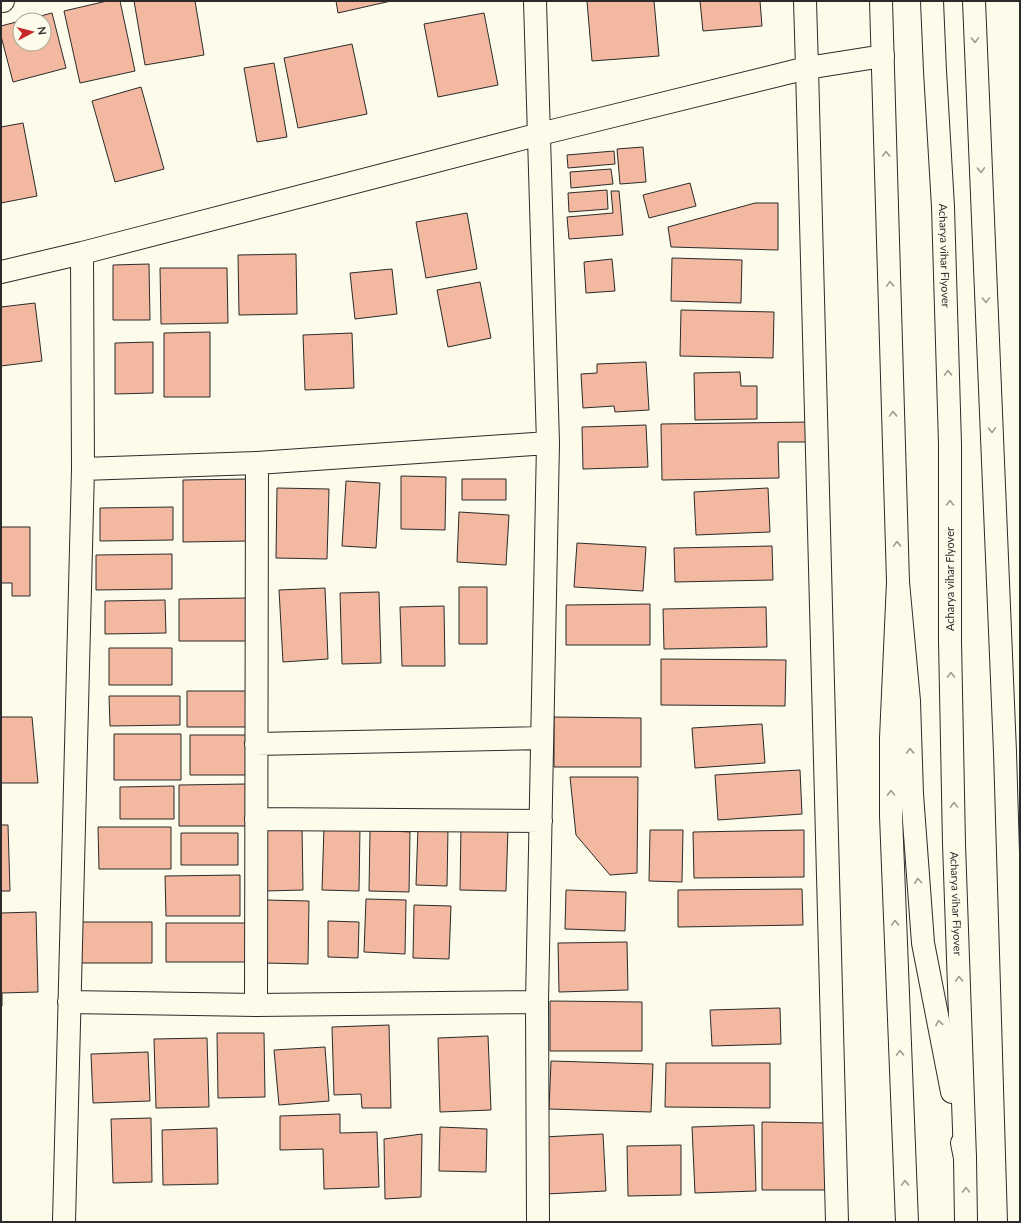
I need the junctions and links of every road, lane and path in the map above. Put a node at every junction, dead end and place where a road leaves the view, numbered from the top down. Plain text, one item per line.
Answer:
1 (535, 1) edge
2 (804, 1) edge
3 (881, 1) edge
4 (932, 1) edge
5 (974, 1) edge
6 (883, 56) junction
7 (807, 68) junction
8 (540, 134) junction
9 (82, 253) junction
10 (1, 272) edge
11 (548, 443) junction
12 (257, 463) junction
13 (83, 469) junction
14 (898, 582) junction
15 (542, 738) junction
16 (256, 744) junction
17 (256, 819) junction
18 (541, 821) junction
19 (69, 1002) junction
20 (537, 1002) junction
21 (256, 1005) junction
22 (1018, 1098) edge
23 (965, 1158) junction
24 (64, 1222) edge
25 (538, 1222) edge
26 (837, 1222) edge
27 (907, 1222) edge
28 (966, 1222) edge
29 (1019, 1222) edge

1 - 8 main road
2 - 7 main road
3 - 6 main road
23 -> 4 main road, Acharya vihar Flyover
5 -> 22 main road
6 - 7 main road
14 -> 6 main road
7 - 8 main road
7 - 26 main road
8 - 9 main road
8 - 11 main road
9 - 10 main road
9 - 13 main road
11 - 12 main road
11 - 15 main road
12 - 13 main road
12 - 16 main road
13 - 19 main road
23 -> 14 main road
27 -> 14 main road
15 - 16 main road
15 - 18 main road
16 - 17 main road
17 - 18 main road
17 - 21 main road
18 - 20 main road
19 - 21 main road
19 - 24 main road
20 - 21 main road
20 - 25 main road
22 - 29 main road
28 -> 23 main road

